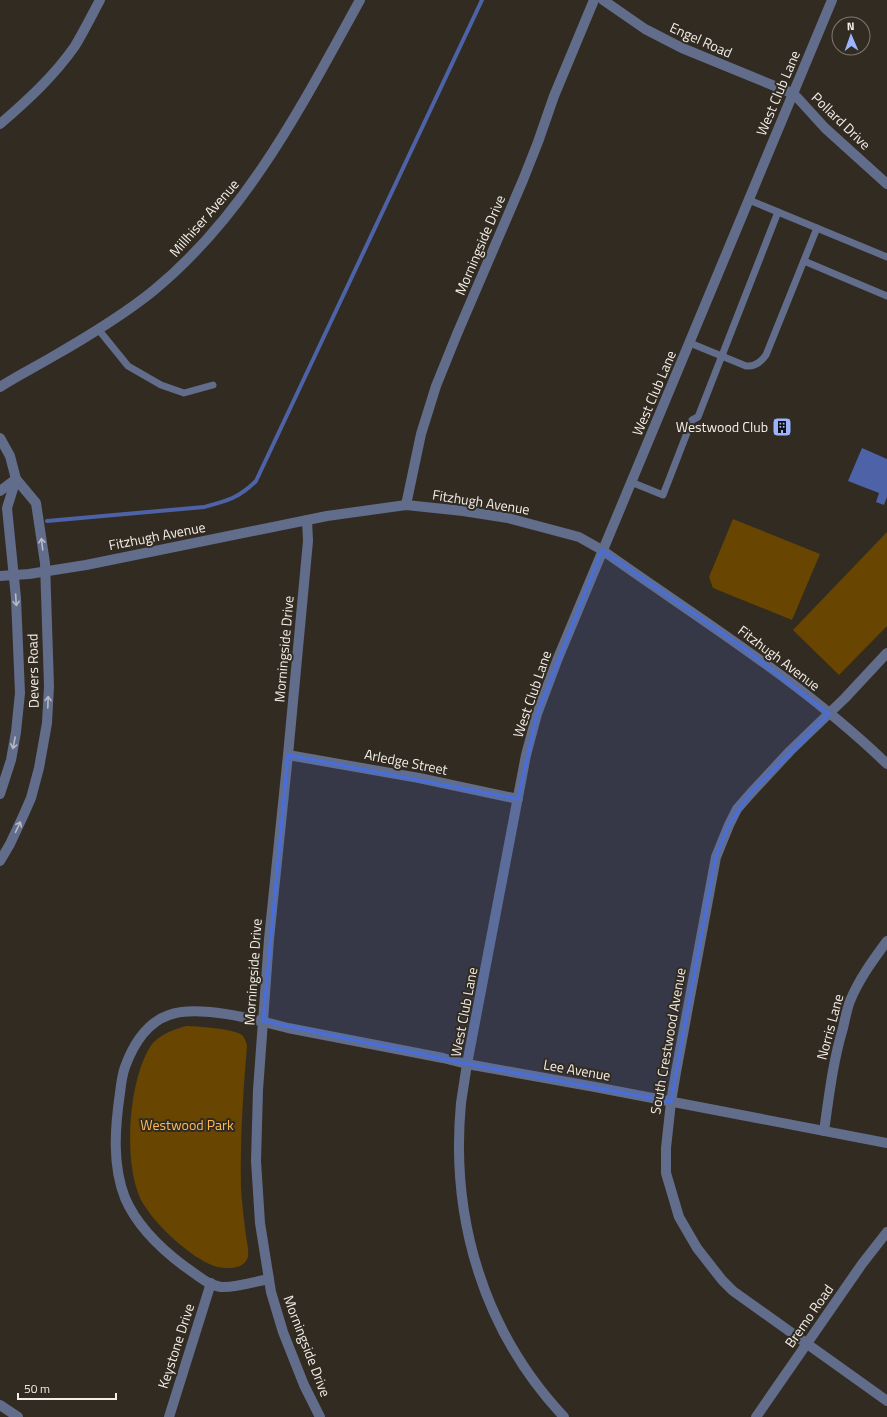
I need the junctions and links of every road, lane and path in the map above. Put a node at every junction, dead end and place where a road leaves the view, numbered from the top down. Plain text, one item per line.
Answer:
1 (100, 0) edge
2 (360, 0) edge
3 (594, 0) edge
4 (603, 0) edge
5 (832, 0) edge
6 (794, 94) junction
7 (0, 124) edge
8 (887, 184) edge
9 (749, 200) junction
10 (778, 212) junction
11 (817, 228) junction
12 (887, 257) edge
13 (804, 261) junction
14 (887, 296) edge
15 (98, 329) junction
16 (690, 343) junction
17 (722, 356) junction
18 (213, 385) dead end
19 (0, 387) edge
20 (0, 438) edge
21 (16, 479) junction
22 (631, 482) junction
23 (0, 491) edge
24 (406, 505) junction
25 (307, 520) junction
26 (602, 550) junction
27 (44, 571) junction
28 (14, 575) junction
29 (0, 576) edge
30 (887, 653) edge
31 (829, 714) junction
32 (288, 755) junction
33 (887, 764) edge
34 (0, 794) edge
35 (518, 799) junction
36 (0, 861) edge
37 (887, 940) edge
38 (263, 1021) junction
39 (467, 1064) junction
40 (671, 1102) junction
41 (824, 1131) junction
42 (887, 1143) edge
43 (887, 1232) edge
44 (268, 1280) junction
45 (211, 1284) junction
46 (807, 1344) junction
47 (887, 1401) edge
48 (0, 1405) edge
49 (18, 1417) edge
50 (169, 1417) edge
51 (320, 1417) edge
52 (564, 1417) edge
53 (756, 1417) edge

1 - 7 street
2 - 15 street, Millhiser Avenue
3 - 24 street, Morningside Drive
4 - 6 street, Engel Road
5 - 6 street, West Club Lane
6 - 8 street, Pollard Drive
6 - 9 street, West Club Lane
9 - 10 lane
9 - 16 street, West Club Lane
10 - 11 lane
10 - 17 lane
11 - 12 lane
11 - 13 lane
13 - 14 lane
13 - 17 lane
15 - 18 lane
15 - 19 street, Millhiser Avenue
16 - 17 lane
16 - 22 street, West Club Lane
17 - 22 lane
20 - 21 street, Devers Road
21 - 23 street
27 -> 21 street, Devers Road
21 - 28 street, Devers Road
22 - 26 street, West Club Lane
24 - 25 street, Fitzhugh Avenue
24 - 26 street, Fitzhugh Avenue
25 - 27 street, Fitzhugh Avenue
25 - 32 street, Morningside Drive
26 - 31 street, Fitzhugh Avenue
26 - 35 street, West Club Lane
27 - 28 street, Fitzhugh Avenue
36 -> 27 street, Devers Road
28 - 29 street, Fitzhugh Avenue
28 -> 34 street, Devers Road
30 - 31 street, South Crestwood Avenue
31 - 33 street, Fitzhugh Avenue
31 - 40 street, South Crestwood Avenue
32 - 35 street, Arledge Street
32 - 38 street, Morningside Drive
35 - 39 street, West Club Lane
37 - 41 street, Norris Lane
38 - 39 street, Lee Avenue
38 - 44 street, Morningside Drive
38 - 45 street, Lee Avenue
39 - 40 street, Lee Avenue
39 - 52 street, West Club Lane
40 - 41 street, Lee Avenue
40 - 46 street, South Crestwood Avenue
41 - 42 street, Lee Avenue
43 - 46 street, Bremo Road
44 - 45 street
44 - 51 street, Morningside Drive
45 - 50 street, Keystone Drive
46 - 47 street, South Crestwood Avenue
46 - 53 street, Bremo Road
48 - 49 street

